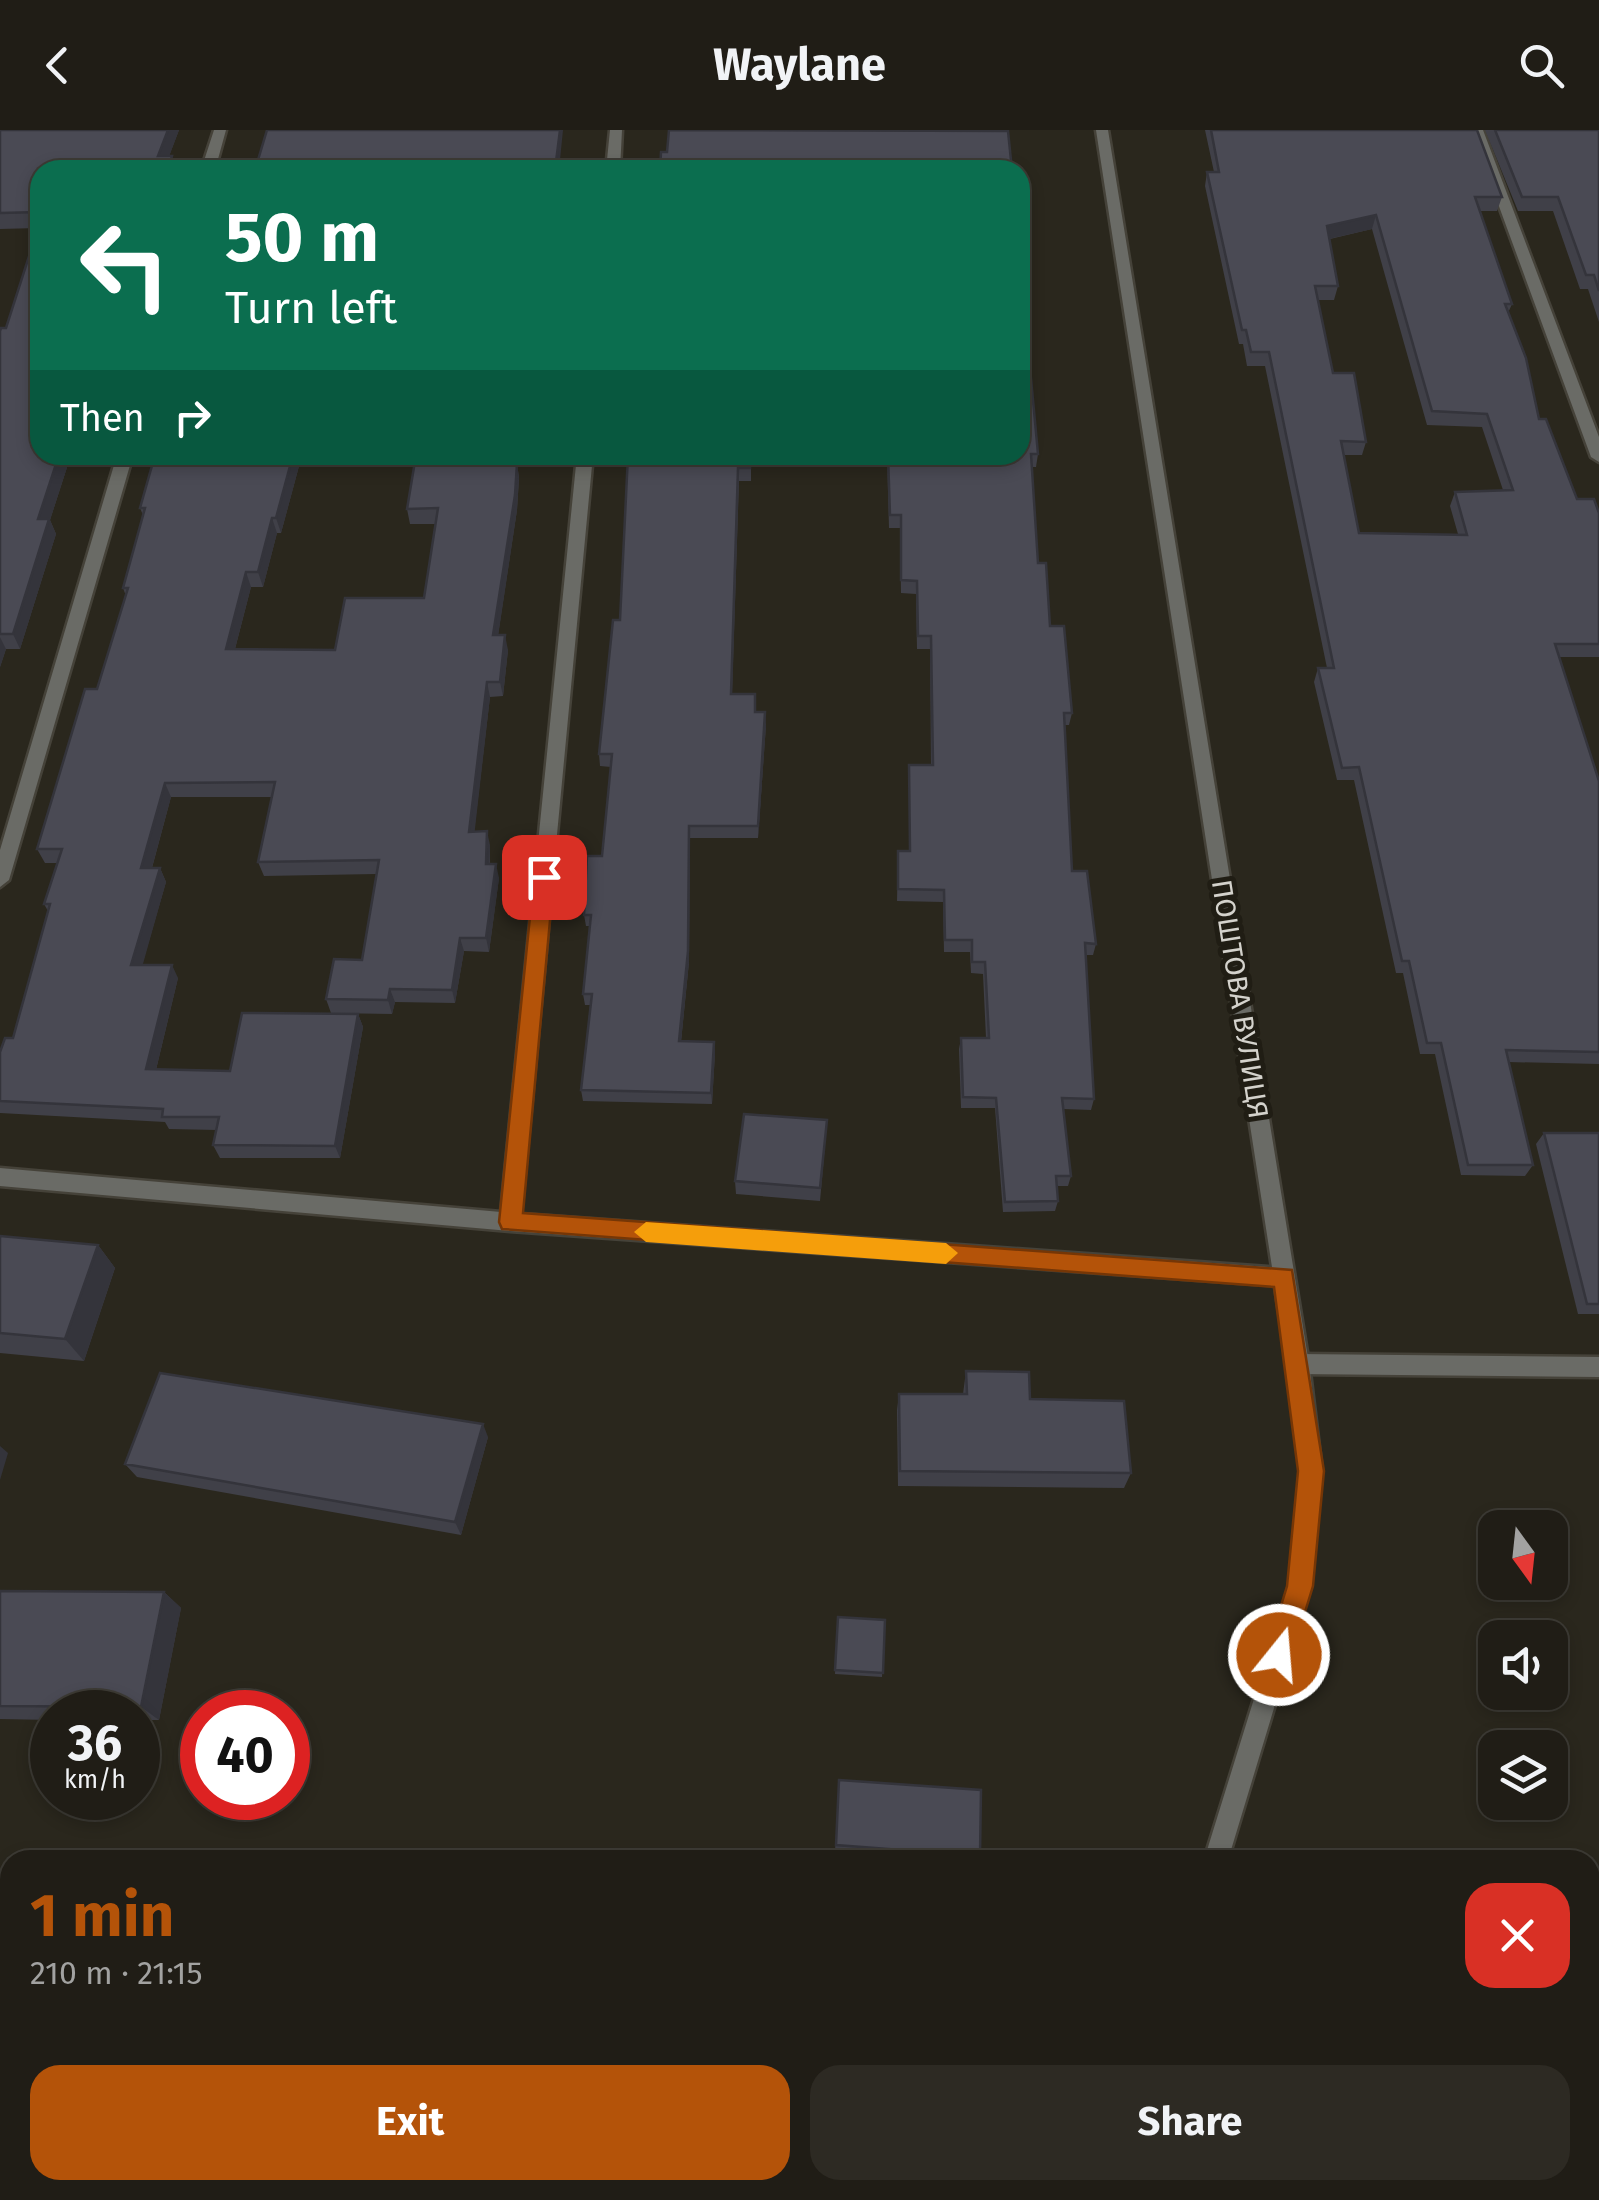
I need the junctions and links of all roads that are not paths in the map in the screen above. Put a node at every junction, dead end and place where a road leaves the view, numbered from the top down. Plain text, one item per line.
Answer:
1 (220, 130) edge
2 (616, 130) edge
3 (1102, 130) edge
4 (1477, 130) edge
5 (211, 160) edge
6 (613, 160) edge
7 (1599, 457) edge
8 (121, 465) edge
9 (584, 465) edge
10 (0, 880) edge
11 (0, 1177) edge
12 (510, 1222) junction
13 (1284, 1278) junction
14 (1298, 1364) junction
15 (1599, 1367) edge
16 (1219, 1850) edge

1 - 5 street
2 - 6 street
3 - 13 street, ПОШТОВА ВУЛИЦЯ
4 - 7 street
8 - 10 street
9 - 12 street
11 - 12 street
12 - 13 street
13 - 14 street, ПОШТОВА ВУЛИЦЯ
14 - 15 street
14 - 16 street, ПОШТОВА ВУЛИЦЯ

